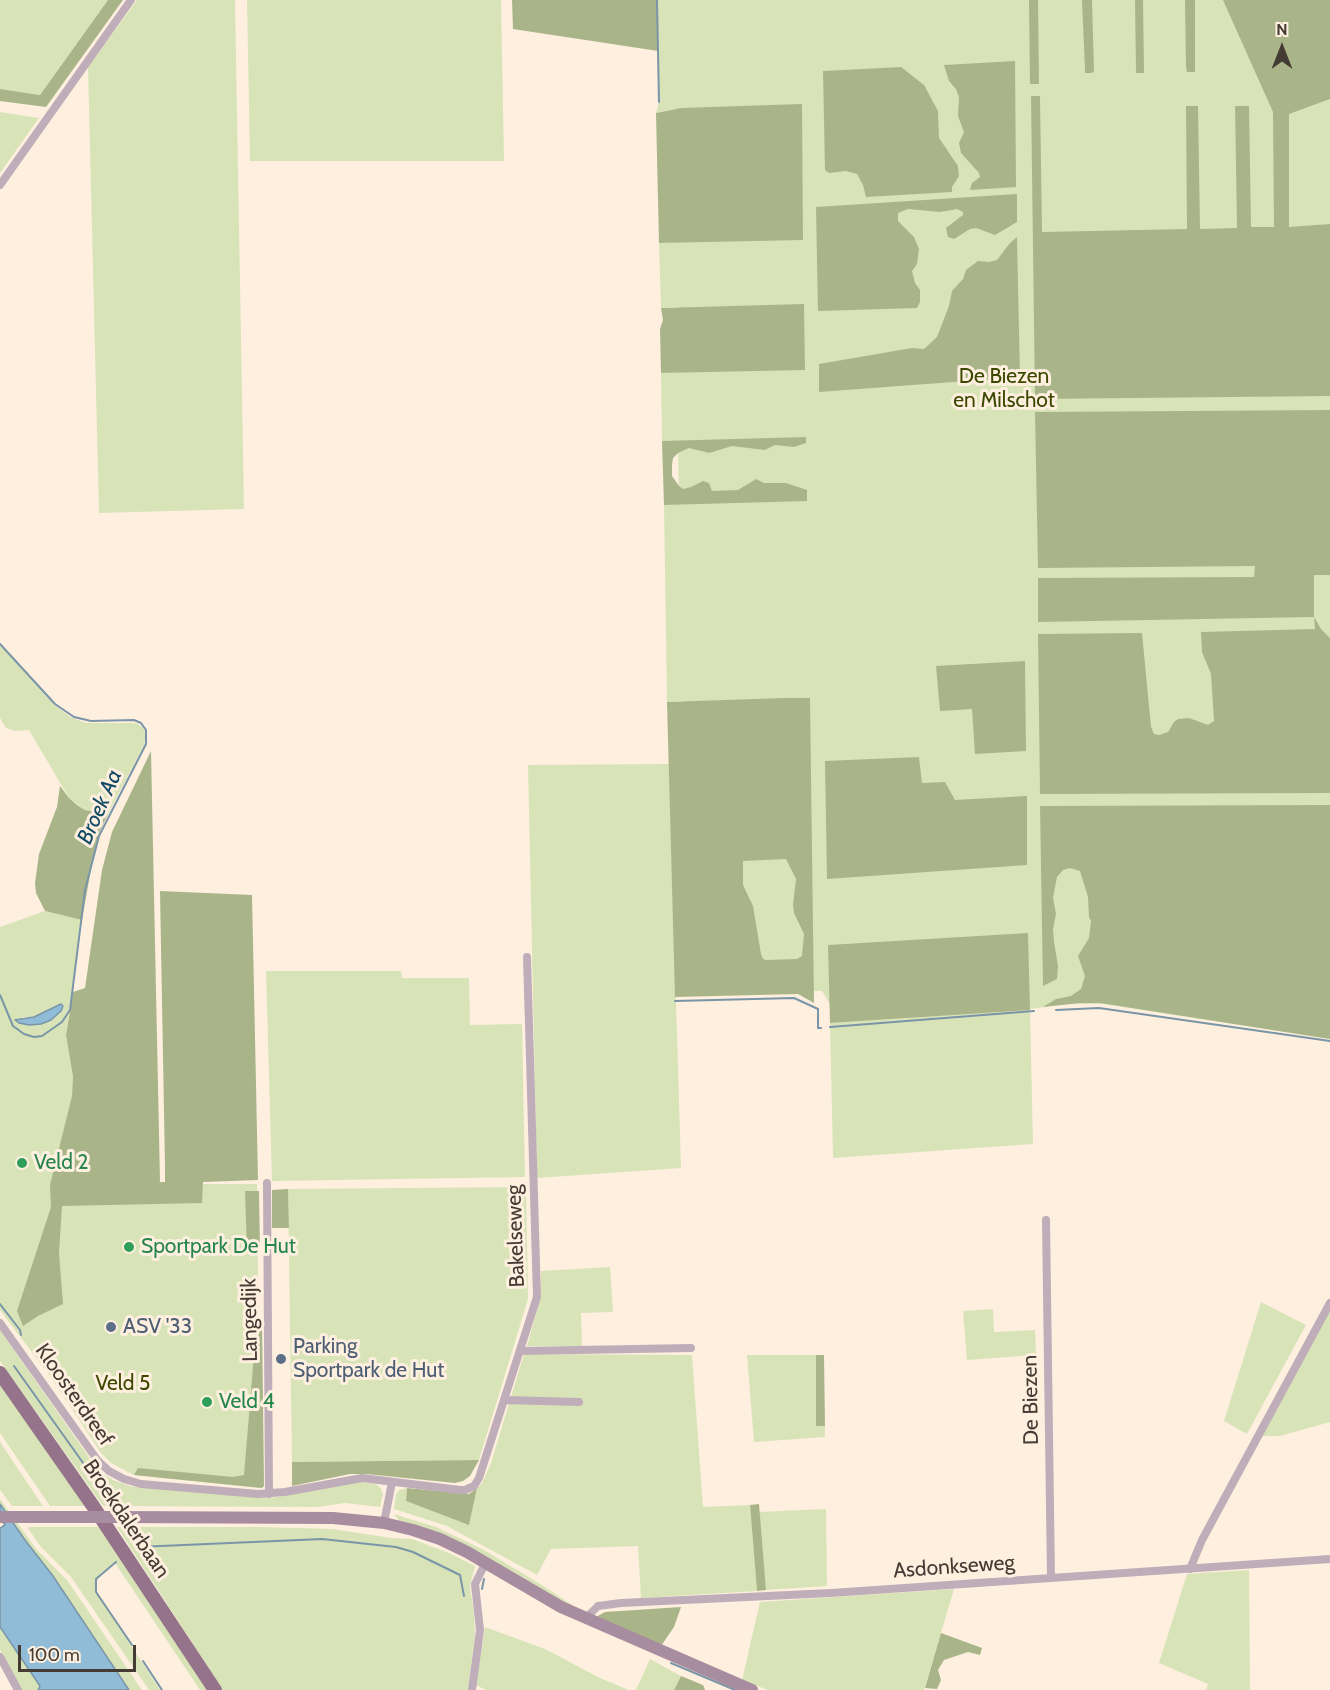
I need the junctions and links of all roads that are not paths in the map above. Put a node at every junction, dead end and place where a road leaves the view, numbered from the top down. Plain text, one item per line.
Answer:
1 (131, 0) edge
2 (0, 185) edge
3 (527, 957) dead end
4 (267, 1183) dead end
5 (1046, 1220) dead end
6 (1330, 1303) edge
7 (0, 1323) edge
8 (691, 1348) dead end
9 (520, 1351) junction
10 (0, 1372) edge
11 (504, 1400) junction
12 (579, 1401) dead end
13 (392, 1482) junction
14 (270, 1494) junction
15 (0, 1517) edge
16 (384, 1523) junction
17 (1330, 1559) edge
18 (486, 1562) junction
19 (1190, 1569) junction
20 (1051, 1578) junction
21 (586, 1618) junction
22 (0, 1657) edge
23 (18, 1690) edge
24 (215, 1690) edge
25 (472, 1690) edge
26 (752, 1690) edge

1 - 2 street
3 - 9 street, Bakelseweg
4 - 14 street, Langedijk
5 - 20 street, De Biezen
6 - 19 street
7 - 14 street, Kloosterdreef
8 - 9 street
9 - 11 street, Bakelseweg
10 - 24 main road, Broekdalerbaan
11 - 12 street
11 - 13 street, Bakelseweg
13 - 14 street, Kloosterdreef
13 - 16 street
15 - 16 street, bridge
16 - 18 street
17 - 19 street, Asdonkseweg
18 - 21 street
18 - 25 street
19 - 20 street, Asdonkseweg
20 - 21 street, Asdonkseweg
21 - 26 street
22 - 23 street

